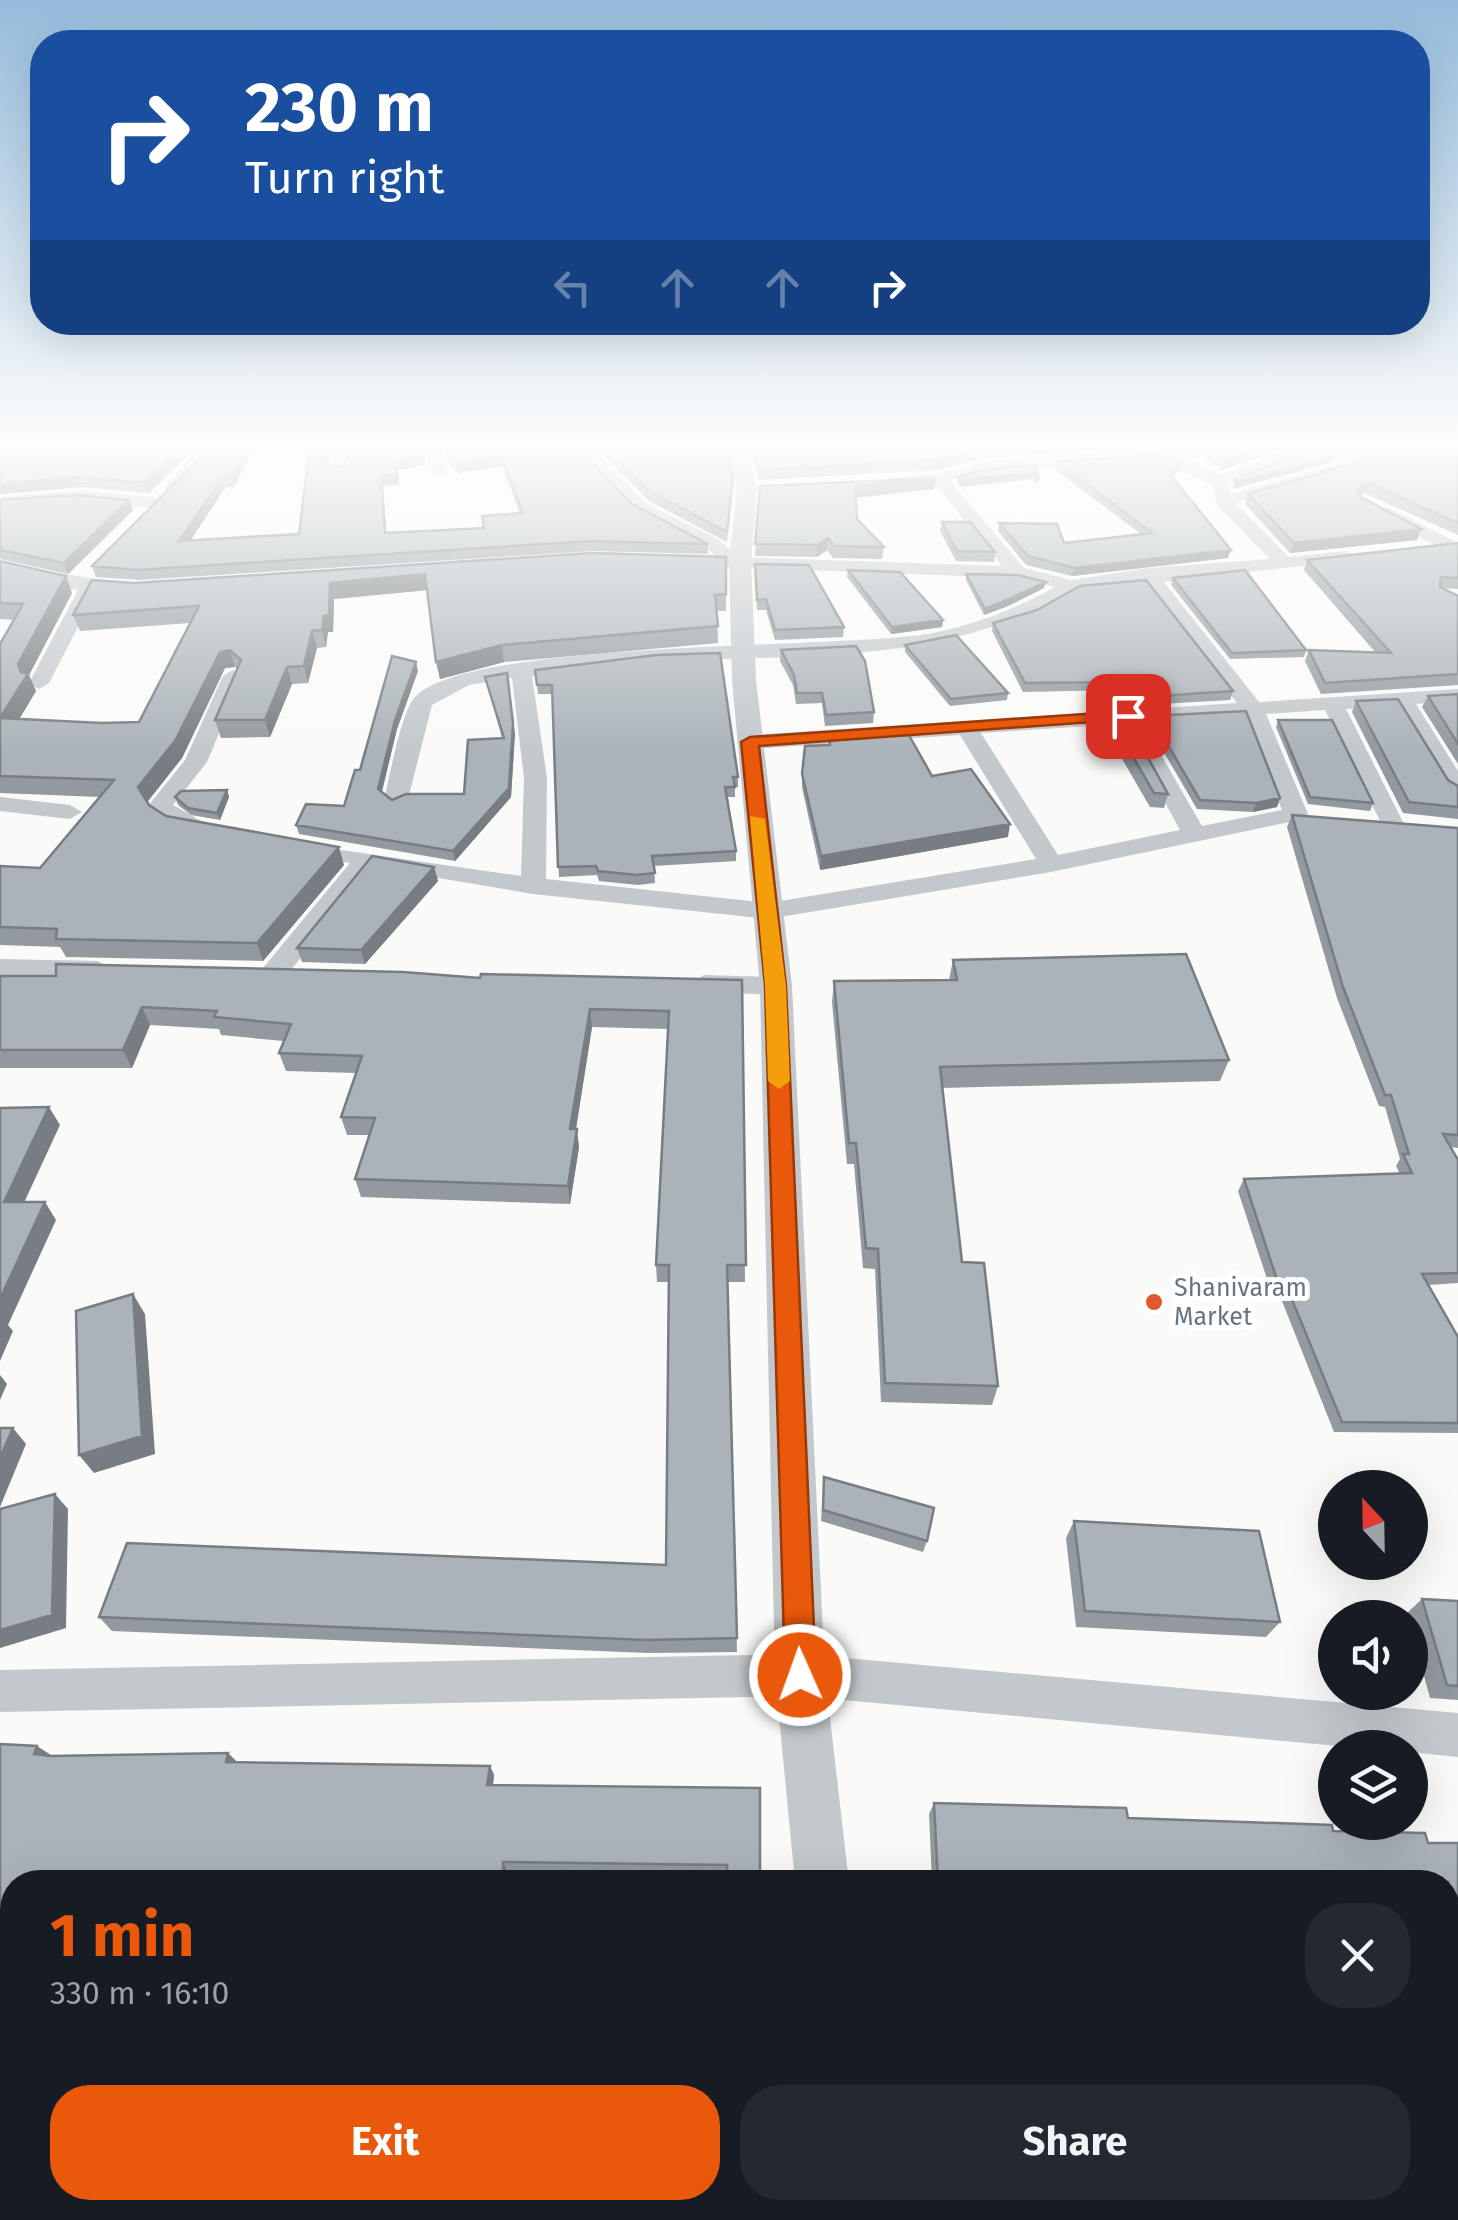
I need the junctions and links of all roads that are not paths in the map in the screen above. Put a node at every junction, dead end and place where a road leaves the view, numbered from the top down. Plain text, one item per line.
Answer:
1 (718, 548) edge
2 (739, 548) edge
3 (996, 548) edge
4 (1270, 548) edge
5 (1451, 548) edge
6 (1402, 550) edge
7 (1363, 554) edge
8 (672, 561) edge
9 (735, 562) junction
10 (1285, 563) junction
11 (0, 569) edge
12 (1016, 572) junction
13 (1148, 574) junction
14 (84, 580) junction
15 (1072, 586) junction
16 (157, 590) edge
17 (742, 652) junction
18 (522, 671) junction
19 (233, 676) edge
20 (39, 682) dead end
21 (1458, 695) edge
22 (1402, 699) junction
23 (1333, 704) junction
24 (1252, 709) junction
25 (1128, 716) junction
26 (966, 727) junction
27 (750, 742) junction
28 (1458, 790) edge
29 (396, 800) edge
30 (0, 804) edge
31 (70, 812) dead end
32 (1354, 821) edge
33 (1393, 826) junction
34 (1426, 828) edge
35 (234, 835) edge
36 (1195, 836) junction
37 (286, 845) edge
38 (367, 858) junction
39 (1051, 864) junction
40 (532, 886) junction
41 (768, 911) junction
42 (0, 968) edge
43 (118, 970) edge
44 (312, 975) edge
45 (680, 984) edge
46 (776, 986) junction
47 (800, 1675) junction
48 (0, 1690) edge
49 (1458, 1734) edge
50 (821, 1870) edge

1 - 9 street
2 - 9 street
3 - 12 street
4 - 10 street
5 - 6 street
7 - 10 street
8 - 9 street
9 - 12 street
9 - 17 street
10 - 13 street
11 - 14 street
12 - 15 street
13 - 15 street
13 - 24 street
14 - 16 street
14 - 20 street
15 - 17 street
17 - 18 street
17 - 27 street
18 - 29 street
18 - 40 street
19 - 35 street
21 - 22 street
22 - 23 street
22 - 28 street
23 - 24 street
23 - 33 street
24 - 25 street
24 - 36 street
25 - 26 street
25 - 36 street
26 - 27 street
26 - 39 street
27 - 41 street
30 - 31 street
32 - 33 street
33 - 34 street
36 - 39 street
37 - 38 street
38 - 40 street
38 - 44 street
39 - 41 street
40 - 41 street
41 - 46 street
42 - 43 street
45 - 46 street
46 - 47 street
47 - 48 street
47 - 49 street
47 - 50 street

